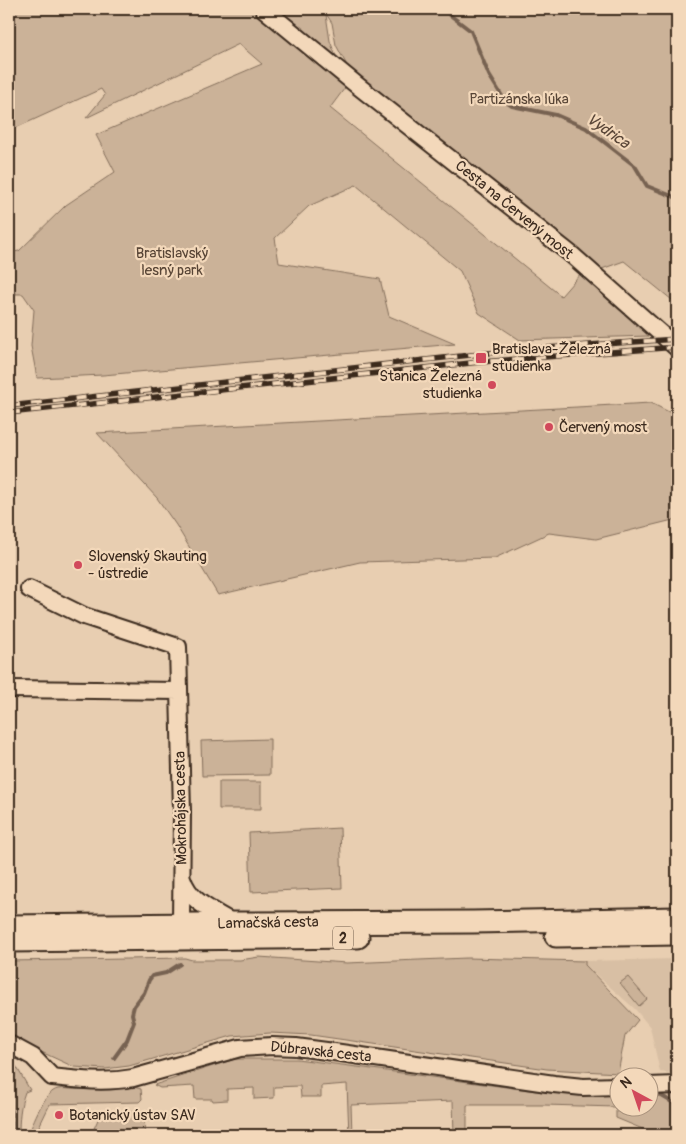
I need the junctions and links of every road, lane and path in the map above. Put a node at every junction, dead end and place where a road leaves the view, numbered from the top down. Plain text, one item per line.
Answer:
1 (264, 9) edge
2 (677, 348) edge
3 (29, 589) dead end
4 (9, 689) edge
5 (179, 692) junction
6 (182, 878) junction
7 (677, 918) edge
8 (232, 922) junction
9 (9, 926) edge
10 (185, 932) junction
11 (677, 934) edge
12 (9, 941) edge
13 (9, 1044) edge
14 (676, 1085) edge
15 (608, 1086) edge
16 (658, 1086) edge

1 - 2 street, Cesta na Červený most
3 - 5 street, Mokrohájska cesta
4 - 5 street
5 - 6 street, Mokrohájska cesta
6 - 8 street
6 - 10 street, Mokrohájska cesta
7 - 8 main road, Lamačská cesta / 2
8 - 10 main road, Lamačská cesta / 2
9 - 10 main road, Lamačská cesta / 2
10 - 11 main road, Lamačská cesta / 2
10 - 12 main road, Lamačská cesta / 2
13 - 15 street, Dúbravská cesta
14 - 16 street

